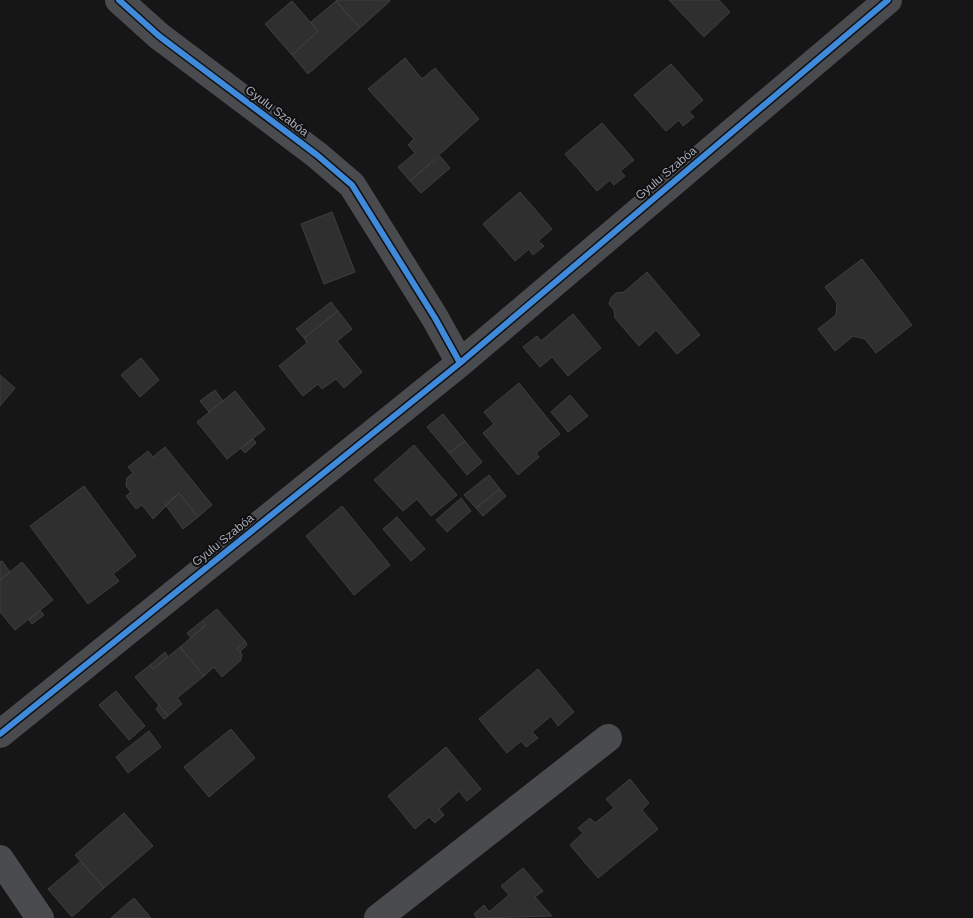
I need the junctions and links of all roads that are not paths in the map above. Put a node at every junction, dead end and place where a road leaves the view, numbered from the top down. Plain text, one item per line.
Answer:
1 (119, 0) edge
2 (888, 0) edge
3 (460, 363) junction
4 (0, 734) edge
5 (608, 738) dead end
6 (0, 859) edge
7 (40, 918) edge
8 (378, 918) edge

1 - 3 street, Gyulu Szabóa
2 - 3 street, Gyulu Szabóa
3 - 4 street, Gyulu Szabóa
5 - 8 street
6 - 7 street

